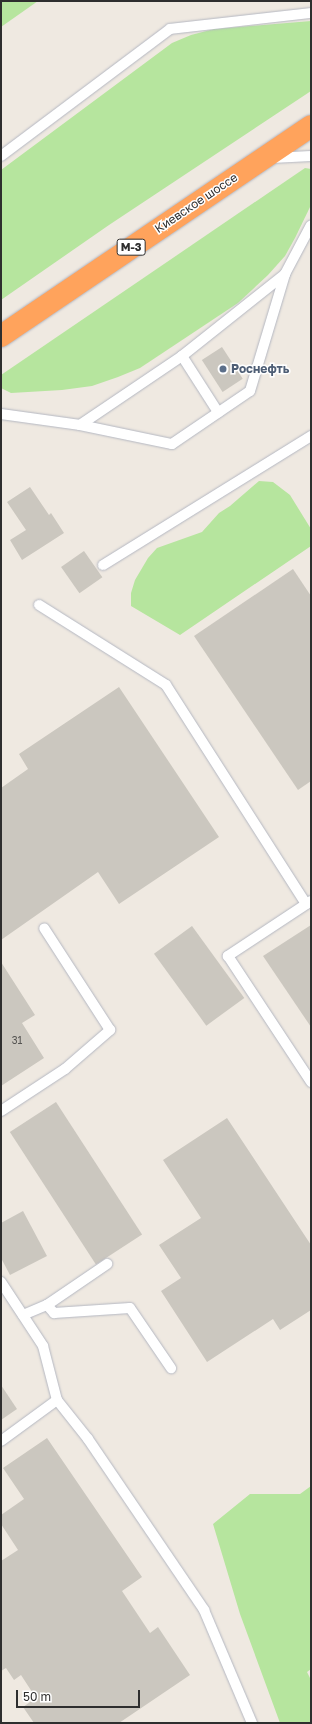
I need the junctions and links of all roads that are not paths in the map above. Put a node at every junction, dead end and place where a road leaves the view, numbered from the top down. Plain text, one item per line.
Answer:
1 (311, 13) edge
2 (311, 126) edge
3 (1, 156) edge
4 (311, 156) edge
5 (262, 158) junction
6 (311, 225) edge
7 (285, 274) junction
8 (1, 336) edge
9 (182, 356) junction
10 (218, 412) junction
11 (1, 414) edge
12 (80, 426) junction
13 (311, 436) edge
14 (103, 565) dead end
15 (39, 605) dead end
16 (309, 903) edge
17 (44, 928) dead end
18 (309, 1075) edge
19 (1, 1111) edge
20 (107, 1264) dead end
21 (1, 1282) edge
22 (47, 1304) junction
23 (23, 1315) junction
24 (171, 1368) dead end
25 (57, 1400) junction
26 (1, 1442) edge
27 (252, 1723) edge

1 - 3 lane
2 - 5 highway, Киевское шоссе / М-3
4 - 5 lane
5 - 8 highway, Киевское шоссе / М-3
6 - 7 lane
7 - 9 lane
7 - 10 lane
9 - 10 lane
9 - 12 lane
10 - 12 lane
11 - 12 lane
13 - 14 lane
15 - 16 lane
16 - 18 lane
17 - 19 lane
20 - 22 lane
21 - 23 lane
22 - 23 lane
22 - 24 lane
23 - 25 lane
25 - 26 lane
25 - 27 lane

